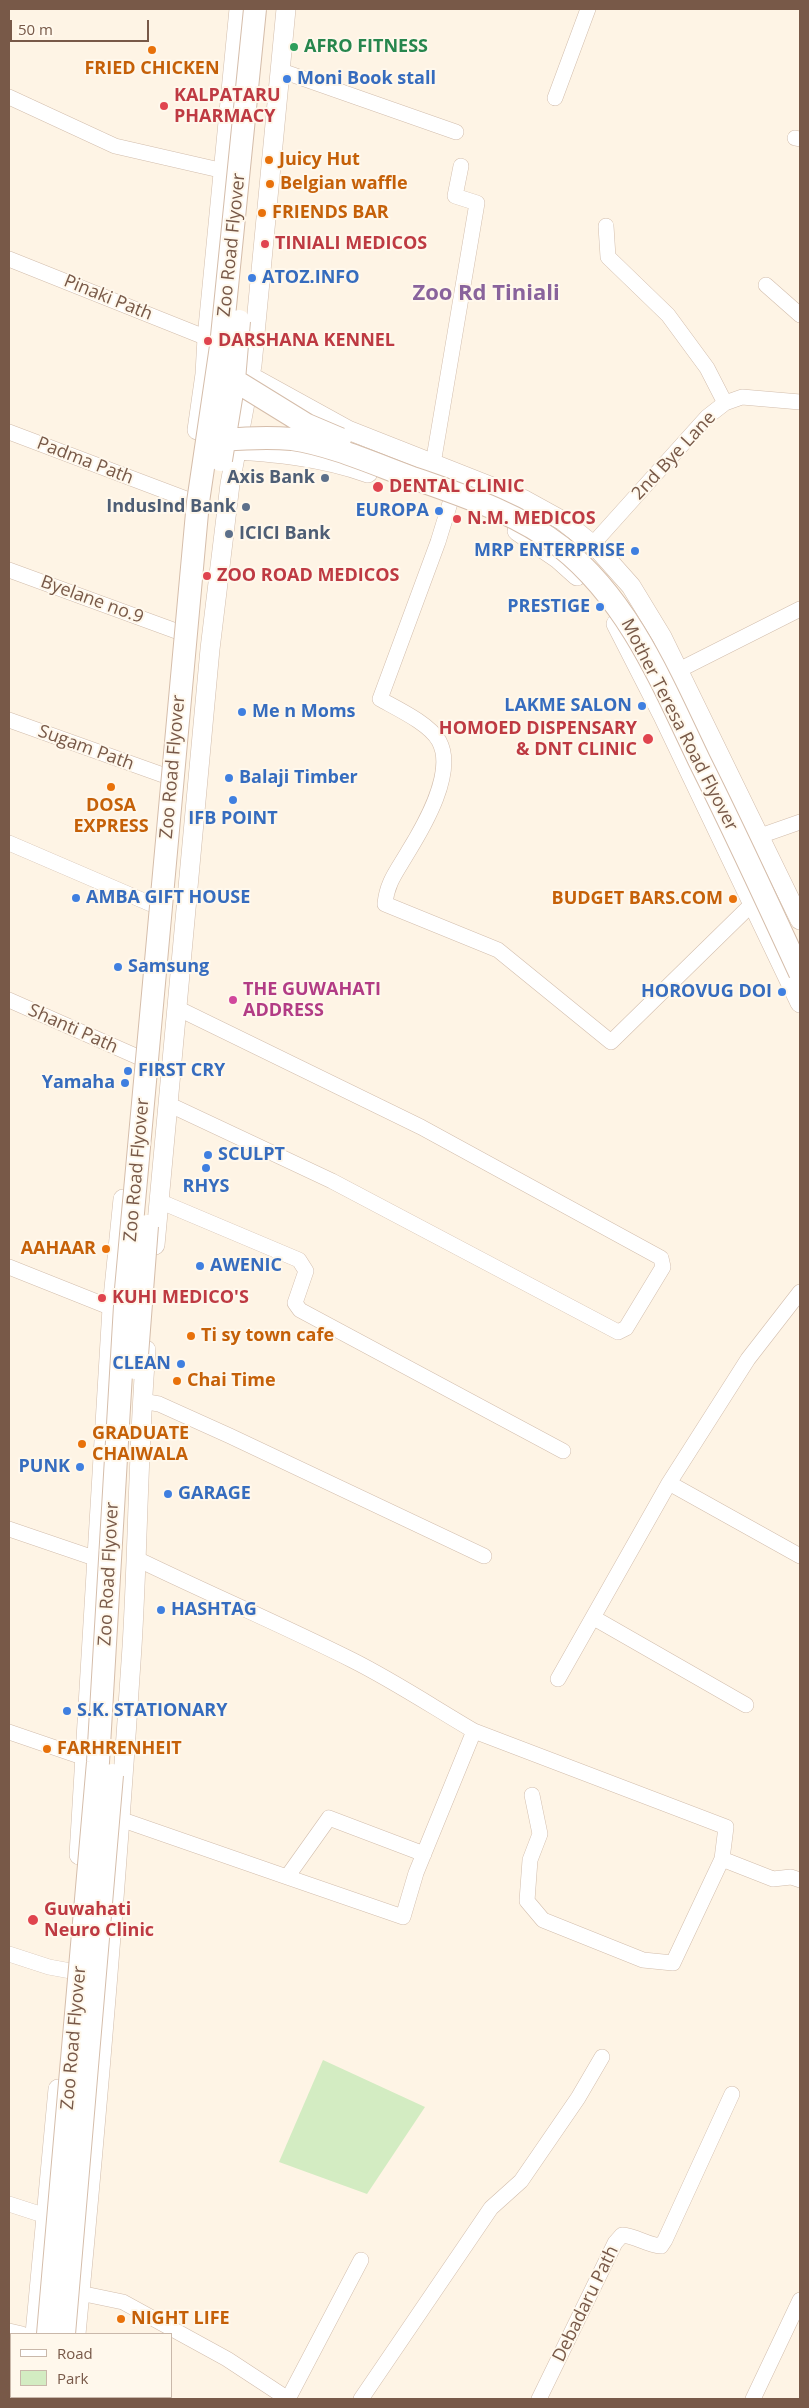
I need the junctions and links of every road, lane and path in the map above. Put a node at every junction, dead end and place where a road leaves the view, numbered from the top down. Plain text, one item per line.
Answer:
1 (239, 9) edge
2 (255, 9) edge
3 (270, 9) edge
4 (286, 9) edge
5 (588, 9) edge
6 (279, 70) junction
7 (9, 97) edge
8 (555, 98) dead end
9 (456, 132) dead end
10 (461, 166) dead end
11 (224, 171) junction
12 (606, 226) dead end
13 (9, 259) edge
14 (766, 285) dead end
15 (800, 315) edge
16 (207, 338) junction
17 (205, 374) junction
18 (242, 378) junction
19 (800, 402) edge
20 (725, 403) junction
21 (9, 432) edge
22 (230, 445) junction
23 (195, 447) junction
24 (433, 464) junction
25 (189, 500) junction
26 (450, 503) junction
27 (592, 545) junction
28 (9, 570) edge
29 (800, 609) edge
30 (176, 631) junction
31 (679, 670) junction
32 (9, 720) edge
33 (163, 775) junction
34 (800, 822) edge
35 (760, 836) junction
36 (9, 843) edge
37 (752, 903) junction
38 (151, 904) junction
39 (800, 920) edge
40 (800, 945) edge
41 (800, 973) edge
42 (9, 1000) edge
43 (800, 1003) edge
44 (176, 1008) junction
45 (138, 1057) junction
46 (168, 1104) junction
47 (159, 1201) junction
48 (9, 1267) edge
49 (800, 1292) edge
50 (112, 1308) junction
51 (148, 1323) junction
52 (142, 1400) junction
53 (563, 1451) dead end
54 (669, 1483) junction
55 (9, 1529) edge
56 (484, 1556) dead end
57 (800, 1556) edge
58 (135, 1558) junction
59 (97, 1559) junction
60 (594, 1618) junction
61 (558, 1679) dead end
62 (746, 1705) dead end
63 (474, 1731) junction
64 (9, 1732) edge
65 (85, 1758) junction
66 (532, 1795) dead end
67 (120, 1819) junction
68 (424, 1854) junction
69 (722, 1859) junction
70 (287, 1877) junction
71 (800, 1880) edge
72 (9, 1954) edge
73 (69, 1971) junction
74 (108, 1976) junction
75 (602, 2057) dead end
76 (732, 2094) dead end
77 (9, 2204) edge
78 (46, 2216) junction
79 (361, 2260) dead end
80 (39, 2286) junction
81 (80, 2293) junction
82 (800, 2300) edge
83 (35, 2333) edge
84 (48, 2333) edge
85 (64, 2333) edge
86 (76, 2333) edge
87 (288, 2399) edge
88 (361, 2399) edge
89 (539, 2399) edge
90 (753, 2399) edge

1 - 11 street
2 - 84 main road, Zoo Road Flyover, bridge
3 - 18 main road, Zoo Road Flyover, bridge
4 - 6 street
5 - 8 street
6 - 9 street
6 - 18 street
7 - 11 street
10 - 24 street
11 - 16 street
12 - 20 street
13 - 16 street, Pinaki Path
14 - 15 street
16 - 17 street
17 - 18 street
17 - 23 street
18 - 22 main road, Zoo Road Flyover, bridge
18 - 24 street
18 - 40 main road, Mother Teresa Road Flyover, bridge
19 - 20 street, 2nd Bye Lane
20 - 27 street, 2nd Bye Lane
21 - 25 street, Padma Path
22 - 23 street
22 - 26 street
22 - 41 main road, Mother Teresa Road Flyover, bridge
22 - 44 street
22 - 85 main road, Zoo Road Flyover, bridge
23 - 25 street
24 - 27 street
25 - 30 street
26 - 37 street
26 - 37 street
27 - 31 street
28 - 30 street, Byelane no.9
29 - 31 street
30 - 33 street
31 - 35 street
32 - 33 street, Sugam Path
33 - 38 street
34 - 35 street
35 - 39 street
36 - 38 street
37 - 43 street
38 - 45 street
42 - 45 street, Shanti Path
44 - 46 street
44 - 46 street
45 - 50 street
46 - 47 street
47 - 51 street
47 - 53 street
48 - 50 street
49 - 54 street
50 - 51 street
50 - 59 street
51 - 52 street
52 - 56 street
52 - 58 street
54 - 57 street
54 - 60 street
55 - 59 street
58 - 63 street
58 - 67 street
59 - 65 street
60 - 61 street
60 - 62 street
63 - 68 street
63 - 69 street
64 - 65 street
65 - 73 street
66 - 69 street
67 - 70 street
67 - 74 street
68 - 70 street
68 - 70 street
69 - 71 street
72 - 73 street
73 - 74 street
73 - 78 street
74 - 81 street
75 - 88 street
76 - 89 street, Debadaru Path
77 - 78 street
78 - 80 street
79 - 87 street
80 - 81 street
80 - 83 street
81 - 86 street
81 - 87 street
82 - 90 street

